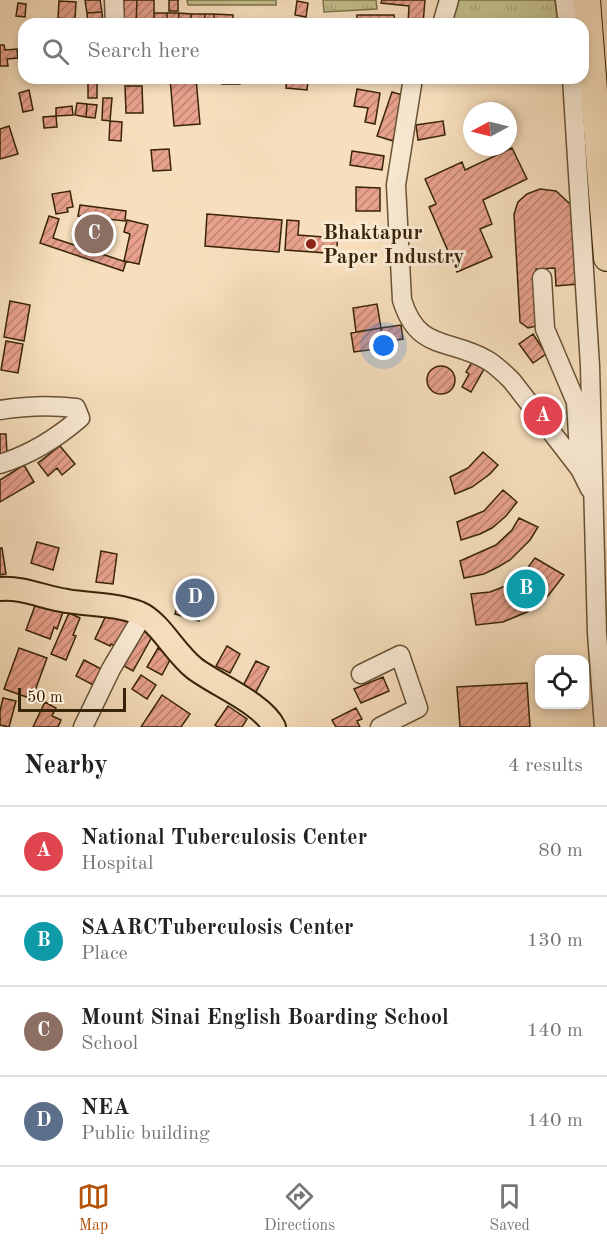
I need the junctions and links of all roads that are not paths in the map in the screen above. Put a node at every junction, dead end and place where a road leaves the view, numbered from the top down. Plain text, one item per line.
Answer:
1 (114, 0) edge
2 (449, 0) edge
3 (564, 0) edge
4 (587, 0) edge
5 (114, 18) edge
6 (444, 18) edge
7 (567, 18) edge
8 (588, 18) edge
9 (589, 26) edge
10 (412, 84) edge
11 (572, 84) edge
12 (607, 258) edge
13 (542, 278) dead end
14 (0, 410) edge
15 (0, 464) edge
16 (580, 469) junction
17 (592, 494) junction
18 (0, 589) edge
19 (142, 615) junction
20 (361, 674) dead end
21 (83, 727) edge
22 (274, 727) edge
23 (381, 727) edge
24 (604, 727) edge

1 - 5 street
2 - 6 street
3 - 7 street
4 - 8 highway
9 - 12 highway
10 - 16 street
11 - 17 street
13 - 16 street
14 - 15 street
16 - 17 street
17 - 24 street
18 - 19 main road
19 - 21 street
19 - 22 main road
20 - 23 street

